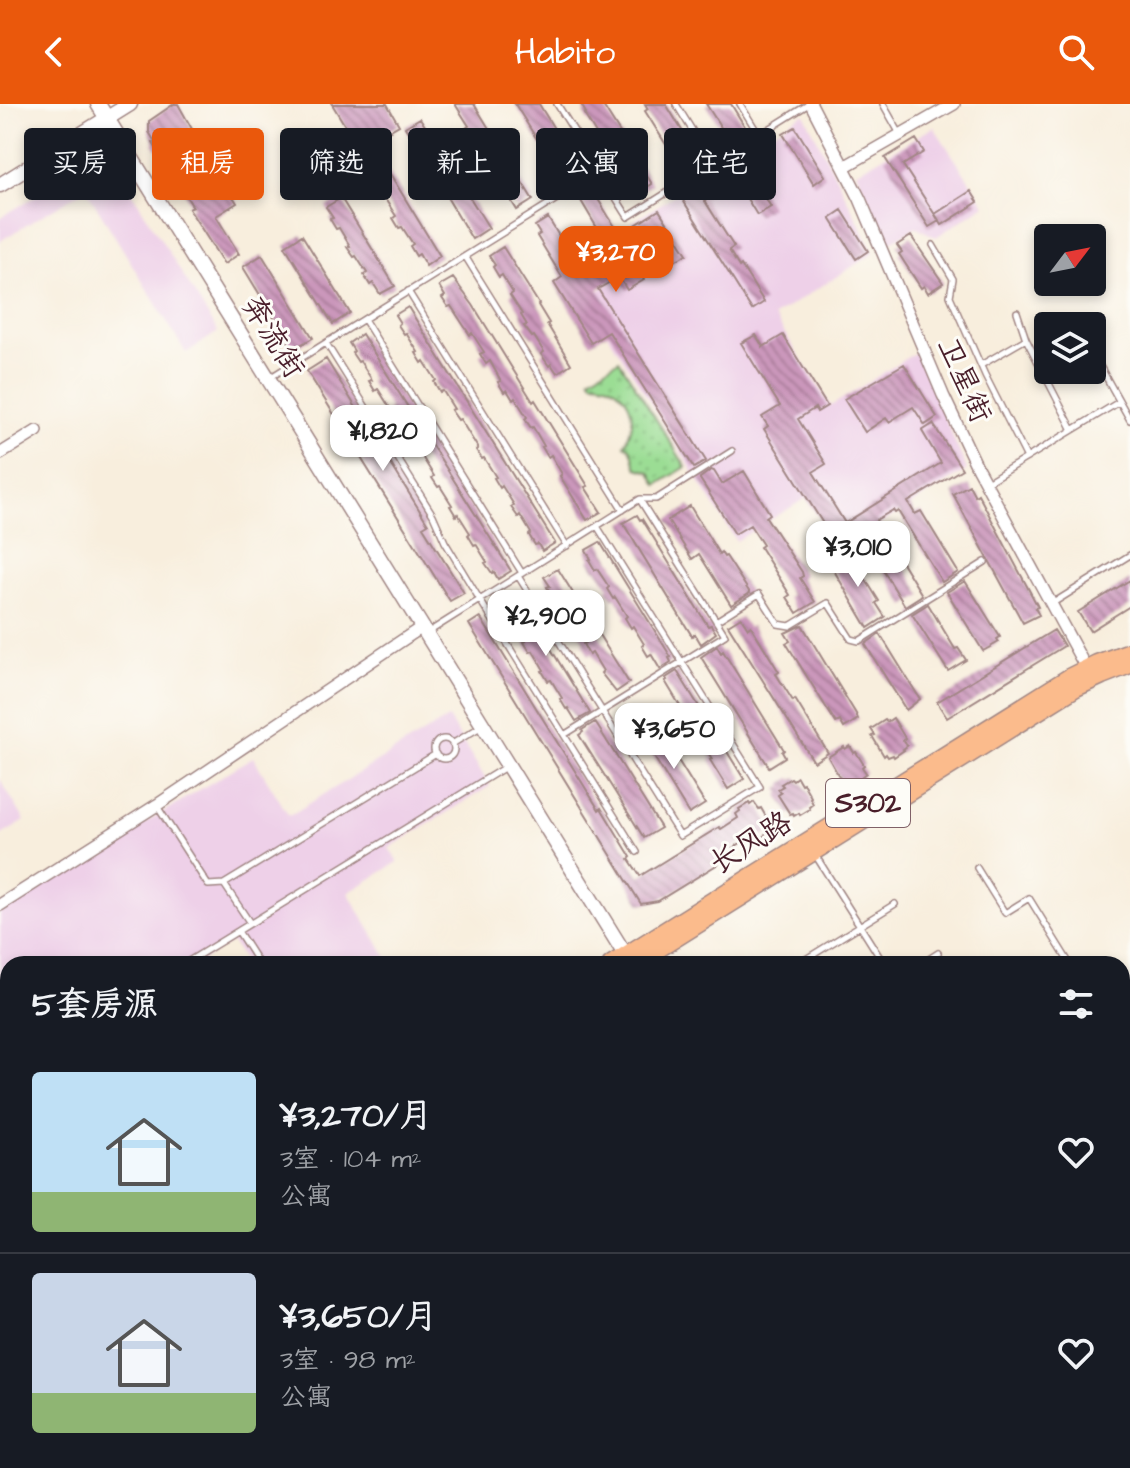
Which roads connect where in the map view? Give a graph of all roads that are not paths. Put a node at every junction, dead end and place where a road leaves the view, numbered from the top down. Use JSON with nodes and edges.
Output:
{"nodes":[{"id":1,"x":98,"y":104,"type":"edge"},
{"id":2,"x":130,"y":104,"type":"edge"},
{"id":3,"x":557,"y":104,"type":"edge"},
{"id":4,"x":676,"y":104,"type":"edge"},
{"id":5,"x":740,"y":104,"type":"edge"},
{"id":6,"x":810,"y":104,"type":"edge"},
{"id":7,"x":883,"y":104,"type":"edge"},
{"id":8,"x":954,"y":104,"type":"edge"},
{"id":9,"x":107,"y":118,"type":"junction"},
{"id":10,"x":572,"y":128,"type":"edge"},
{"id":11,"x":691,"y":128,"type":"edge"},
{"id":12,"x":755,"y":128,"type":"edge"},
{"id":13,"x":771,"y":128,"type":"edge"},
{"id":14,"x":900,"y":135,"type":"junction"},
{"id":15,"x":844,"y":167,"type":"junction"},
{"id":16,"x":0,"y":185,"type":"edge"},
{"id":17,"x":664,"y":195,"type":"edge"},
{"id":18,"x":555,"y":200,"type":"edge"},
{"id":19,"x":617,"y":200,"type":"edge"},
{"id":20,"x":933,"y":245,"type":"dead end"},
{"id":21,"x":465,"y":256,"type":"junction"},
{"id":22,"x":408,"y":291,"type":"junction"},
{"id":23,"x":1017,"y":312,"type":"dead end"},
{"id":24,"x":364,"y":319,"type":"junction"},
{"id":25,"x":1026,"y":339,"type":"junction"},
{"id":26,"x":326,"y":343,"type":"junction"},
{"id":27,"x":981,"y":365,"type":"junction"},
{"id":28,"x":1106,"y":378,"type":"edge"},
{"id":29,"x":268,"y":379,"type":"junction"},
{"id":30,"x":1119,"y":402,"type":"junction"},
{"id":31,"x":1130,"y":420,"type":"edge"},
{"id":32,"x":1073,"y":430,"type":"junction"},
{"id":33,"x":37,"y":431,"type":"dead end"},
{"id":34,"x":732,"y":451,"type":"dead end"},
{"id":35,"x":0,"y":454,"type":"edge"},
{"id":36,"x":1027,"y":458,"type":"junction"},
{"id":37,"x":986,"y":483,"type":"junction"},
{"id":38,"x":640,"y":499,"type":"junction"},
{"id":39,"x":623,"y":510,"type":"junction"},
{"id":40,"x":597,"y":526,"type":"junction"},
{"id":41,"x":567,"y":546,"type":"junction"},
{"id":42,"x":1130,"y":555,"type":"edge"},
{"id":43,"x":985,"y":562,"type":"dead end"},
{"id":44,"x":520,"y":575,"type":"junction"},
{"id":45,"x":480,"y":600,"type":"junction"},
{"id":46,"x":1052,"y":604,"type":"junction"},
{"id":47,"x":716,"y":621,"type":"junction"},
{"id":48,"x":424,"y":630,"type":"junction"},
{"id":49,"x":1130,"y":651,"type":"edge"},
{"id":50,"x":682,"y":662,"type":"junction"},
{"id":51,"x":1130,"y":665,"type":"edge"},
{"id":52,"x":1086,"y":668,"type":"junction"},
{"id":53,"x":602,"y":711,"type":"junction"},
{"id":54,"x":483,"y":725,"type":"junction"},
{"id":55,"x":564,"y":735,"type":"junction"},
{"id":56,"x":452,"y":744,"type":"junction"},
{"id":57,"x":436,"y":754,"type":"junction"},
{"id":58,"x":508,"y":765,"type":"junction"},
{"id":59,"x":157,"y":805,"type":"junction"},
{"id":60,"x":637,"y":852,"type":"dead end"},
{"id":61,"x":814,"y":852,"type":"junction"},
{"id":62,"x":977,"y":868,"type":"dead end"},
{"id":63,"x":224,"y":884,"type":"junction"},
{"id":64,"x":895,"y":904,"type":"dead end"},
{"id":65,"x":0,"y":905,"type":"edge"},
{"id":66,"x":250,"y":924,"type":"junction"},
{"id":67,"x":859,"y":926,"type":"junction"},
{"id":68,"x":238,"y":931,"type":"junction"},
{"id":69,"x":938,"y":953,"type":"dead end"},
{"id":70,"x":197,"y":956,"type":"edge"},
{"id":71,"x":254,"y":956,"type":"edge"},
{"id":72,"x":622,"y":956,"type":"edge"},
{"id":73,"x":635,"y":956,"type":"edge"},
{"id":74,"x":636,"y":956,"type":"edge"},
{"id":75,"x":813,"y":956,"type":"edge"},
{"id":76,"x":879,"y":956,"type":"edge"},
{"id":77,"x":933,"y":956,"type":"edge"},
{"id":78,"x":1065,"y":956,"type":"edge"}],
"edges":[{"from":1,"to":9,"type":"street","name":"奔流街"},
{"from":2,"to":9,"type":"street"},
{"from":3,"to":10,"type":"lane"},
{"from":4,"to":11,"type":"lane"},
{"from":5,"to":12,"type":"lane"},
{"from":6,"to":13,"type":"lane"},
{"from":6,"to":15,"type":"street","name":"卫星街"},
{"from":7,"to":14,"type":"lane"},
{"from":8,"to":14,"type":"street"},
{"from":9,"to":16,"type":"street"},
{"from":9,"to":29,"type":"street","name":"奔流街"},
{"from":14,"to":15,"type":"street"},
{"from":15,"to":37,"type":"street","name":"卫星街"},
{"from":17,"to":19,"type":"lane"},
{"from":18,"to":21,"type":"lane"},
{"from":20,"to":27,"type":"lane"},
{"from":21,"to":22,"type":"lane"},
{"from":21,"to":39,"type":"lane"},
{"from":22,"to":24,"type":"lane"},
{"from":22,"to":41,"type":"lane"},
{"from":23,"to":25,"type":"lane"},
{"from":24,"to":26,"type":"lane"},
{"from":24,"to":44,"type":"lane"},
{"from":25,"to":27,"type":"lane"},
{"from":25,"to":32,"type":"lane"},
{"from":26,"to":29,"type":"lane"},
{"from":26,"to":45,"type":"lane"},
{"from":27,"to":36,"type":"lane"},
{"from":28,"to":30,"type":"lane"},
{"from":29,"to":48,"type":"street","name":"奔流街"},
{"from":30,"to":31,"type":"lane"},
{"from":30,"to":32,"type":"lane"},
{"from":32,"to":36,"type":"lane"},
{"from":33,"to":35,"type":"street"},
{"from":34,"to":38,"type":"lane"},
{"from":36,"to":37,"type":"lane"},
{"from":37,"to":46,"type":"street","name":"卫星街"},
{"from":38,"to":39,"type":"lane"},
{"from":38,"to":47,"type":"lane"},
{"from":39,"to":40,"type":"lane"},
{"from":40,"to":41,"type":"lane"},
{"from":40,"to":50,"type":"lane"},
{"from":41,"to":44,"type":"lane"},
{"from":42,"to":46,"type":"lane"},
{"from":43,"to":47,"type":"lane"},
{"from":44,"to":45,"type":"lane"},
{"from":44,"to":53,"type":"lane"},
{"from":45,"to":48,"type":"lane"},
{"from":45,"to":55,"type":"lane"},
{"from":46,"to":52,"type":"street","name":"卫星街"},
{"from":47,"to":50,"type":"lane"},
{"from":48,"to":54,"type":"street","name":"奔流街"},
{"from":48,"to":59,"type":"street"},
{"from":49,"to":52,"type":"main road","name":"长风路","number":"S302"},
{"from":50,"to":53,"type":"lane"},
{"from":50,"to":53,"type":"lane"},
{"from":51,"to":61,"type":"main road","name":"长风路","number":"S302"},
{"from":52,"to":73,"type":"main road","name":"长风路","number":"S302"},
{"from":53,"to":55,"type":"lane"},
{"from":54,"to":56,"type":"lane"},
{"from":54,"to":58,"type":"street","name":"奔流街"},
{"from":55,"to":60,"type":"lane"},
{"from":56,"to":57,"type":"lane"},
{"from":56,"to":57,"type":"lane"},
{"from":57,"to":63,"type":"lane"},
{"from":58,"to":66,"type":"lane"},
{"from":58,"to":72,"type":"street","name":"奔流街"},
{"from":59,"to":63,"type":"lane"},
{"from":59,"to":65,"type":"street"},
{"from":61,"to":67,"type":"lane"},
{"from":61,"to":74,"type":"main road","name":"长风路","number":"S302"},
{"from":62,"to":78,"type":"lane"},
{"from":63,"to":66,"type":"lane"},
{"from":64,"to":67,"type":"lane"},
{"from":66,"to":68,"type":"lane"},
{"from":67,"to":75,"type":"lane"},
{"from":67,"to":76,"type":"lane"},
{"from":68,"to":70,"type":"lane"},
{"from":68,"to":71,"type":"lane"},
{"from":69,"to":77,"type":"lane"}]}
